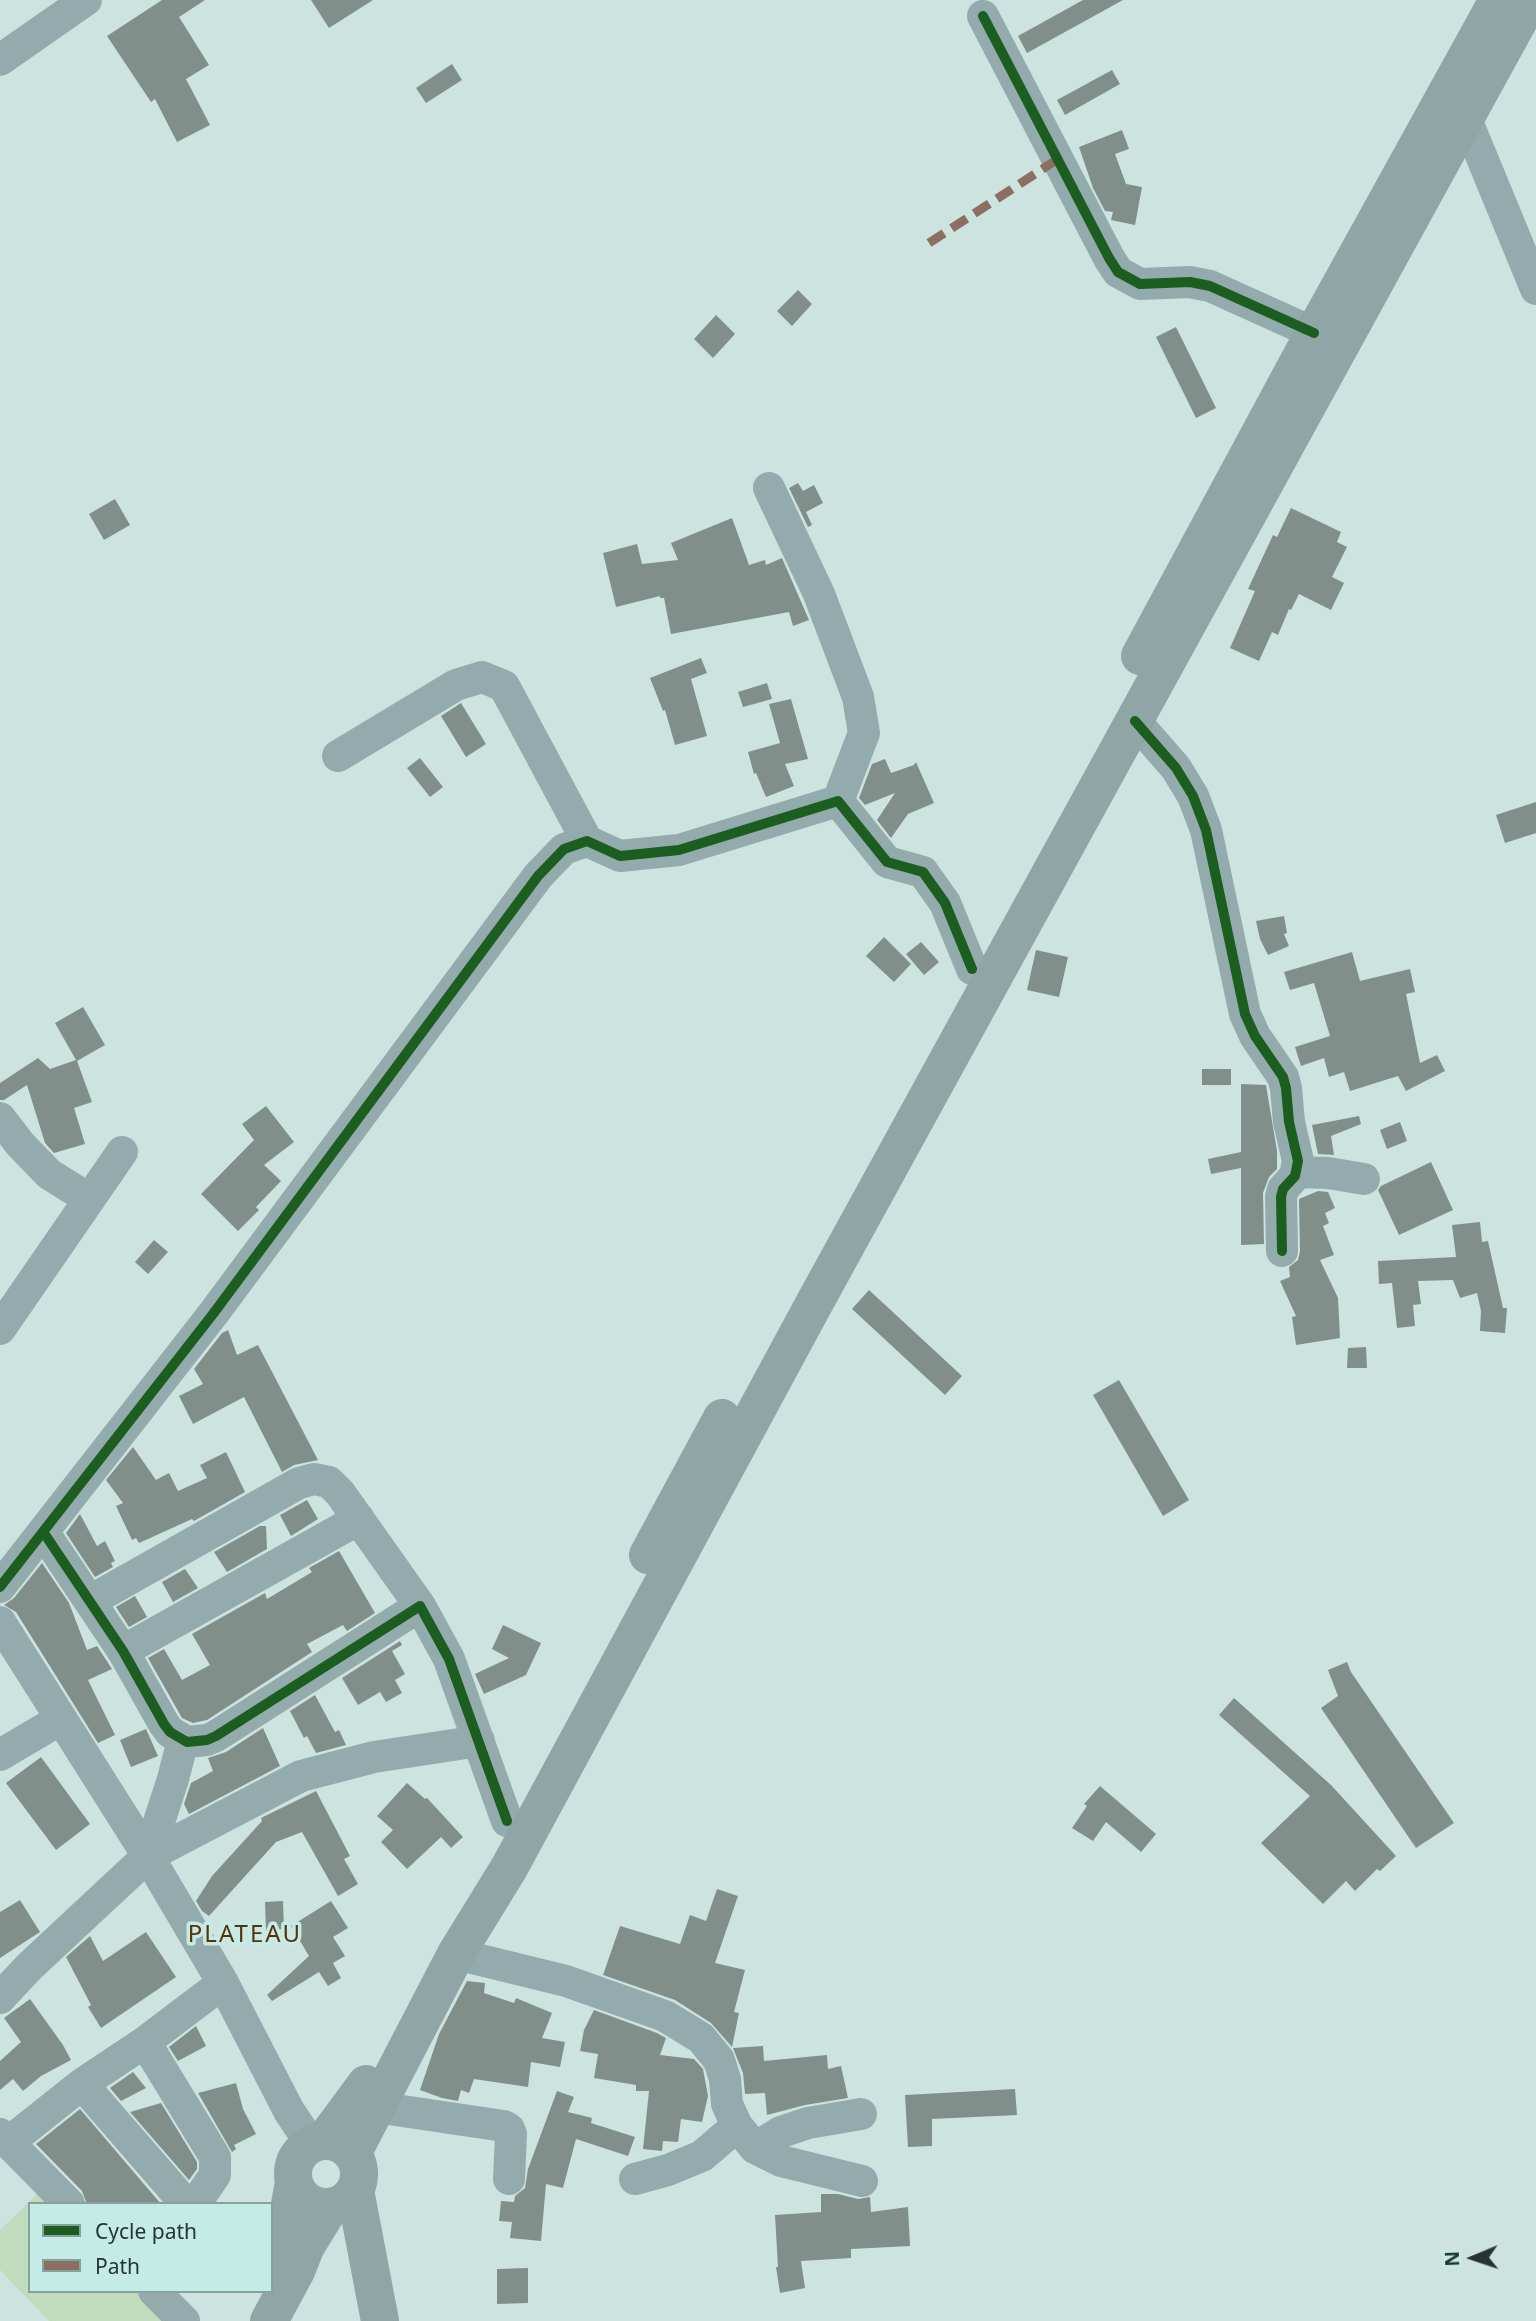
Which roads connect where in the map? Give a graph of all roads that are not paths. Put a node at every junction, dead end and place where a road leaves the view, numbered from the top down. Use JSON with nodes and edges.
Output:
{"nodes":[{"id":1,"x":1497,"y":0,"type":"edge"},
{"id":2,"x":1530,"y":0,"type":"edge"},
{"id":3,"x":77,"y":3,"type":"edge"},
{"id":4,"x":983,"y":16,"type":"dead end"},
{"id":5,"x":0,"y":60,"type":"edge"},
{"id":6,"x":1465,"y":119,"type":"junction"},
{"id":7,"x":1536,"y":289,"type":"edge"},
{"id":8,"x":1314,"y":332,"type":"junction"},
{"id":9,"x":769,"y":488,"type":"dead end"},
{"id":10,"x":1135,"y":721,"type":"junction"},
{"id":11,"x":338,"y":756,"type":"dead end"},
{"id":12,"x":838,"y":801,"type":"junction"},
{"id":13,"x":587,"y":841,"type":"junction"},
{"id":14,"x":971,"y":968,"type":"junction"},
{"id":15,"x":0,"y":1118,"type":"edge"},
{"id":16,"x":122,"y":1152,"type":"dead end"},
{"id":17,"x":1297,"y":1172,"type":"junction"},
{"id":18,"x":1364,"y":1179,"type":"dead end"},
{"id":19,"x":89,"y":1199,"type":"junction"},
{"id":20,"x":1282,"y":1251,"type":"dead end"},
{"id":21,"x":0,"y":1329,"type":"edge"},
{"id":22,"x":359,"y":1519,"type":"junction"},
{"id":23,"x":44,"y":1533,"type":"junction"},
{"id":24,"x":0,"y":1587,"type":"edge"},
{"id":25,"x":90,"y":1601,"type":"junction"},
{"id":26,"x":420,"y":1606,"type":"junction"},
{"id":27,"x":0,"y":1622,"type":"edge"},
{"id":28,"x":123,"y":1651,"type":"junction"},
{"id":29,"x":61,"y":1718,"type":"junction"},
{"id":30,"x":183,"y":1740,"type":"junction"},
{"id":31,"x":479,"y":1741,"type":"junction"},
{"id":32,"x":0,"y":1755,"type":"edge"},
{"id":33,"x":507,"y":1821,"type":"junction"},
{"id":34,"x":148,"y":1856,"type":"junction"},
{"id":35,"x":456,"y":1954,"type":"junction"},
{"id":36,"x":223,"y":1983,"type":"junction"},
{"id":37,"x":0,"y":1998,"type":"edge"},
{"id":38,"x":145,"y":2042,"type":"junction"},
{"id":39,"x":82,"y":2084,"type":"junction"},
{"id":40,"x":375,"y":2107,"type":"junction"},
{"id":41,"x":861,"y":2113,"type":"dead end"},
{"id":42,"x":746,"y":2137,"type":"junction"},
{"id":43,"x":4,"y":2138,"type":"edge"},
{"id":44,"x":335,"y":2174,"type":"junction"},
{"id":45,"x":509,"y":2179,"type":"dead end"},
{"id":46,"x":635,"y":2179,"type":"dead end"},
{"id":47,"x":862,"y":2181,"type":"dead end"},
{"id":48,"x":67,"y":2202,"type":"edge"},
{"id":49,"x":184,"y":2202,"type":"edge"},
{"id":50,"x":196,"y":2202,"type":"edge"},
{"id":51,"x":273,"y":2255,"type":"edge"},
{"id":52,"x":156,"y":2293,"type":"edge"},
{"id":53,"x":255,"y":2293,"type":"edge"},
{"id":54,"x":184,"y":2321,"type":"edge"},
{"id":55,"x":242,"y":2321,"type":"edge"},
{"id":56,"x":269,"y":2321,"type":"edge"},
{"id":57,"x":357,"y":2321,"type":"edge"},
{"id":58,"x":380,"y":2321,"type":"edge"}],
"edges":[{"from":1,"to":8,"type":"main road"},
{"from":2,"to":6,"type":"main road"},
{"from":3,"to":5,"type":"street"},
{"from":4,"to":8,"type":"street"},
{"from":6,"to":7,"type":"street"},
{"from":6,"to":10,"type":"main road"},
{"from":8,"to":14,"type":"main road"},
{"from":9,"to":12,"type":"street"},
{"from":10,"to":17,"type":"street"},
{"from":10,"to":35,"type":"main road"},
{"from":11,"to":13,"type":"street"},
{"from":12,"to":13,"type":"street"},
{"from":12,"to":14,"type":"street"},
{"from":13,"to":23,"type":"street"},
{"from":14,"to":33,"type":"main road"},
{"from":15,"to":19,"type":"street"},
{"from":16,"to":19,"type":"street"},
{"from":17,"to":18,"type":"street"},
{"from":17,"to":20,"type":"street"},
{"from":19,"to":21,"type":"street"},
{"from":22,"to":25,"type":"street"},
{"from":22,"to":26,"type":"street"},
{"from":22,"to":28,"type":"street"},
{"from":23,"to":24,"type":"street"},
{"from":23,"to":25,"type":"street"},
{"from":25,"to":28,"type":"street"},
{"from":26,"to":30,"type":"street"},
{"from":26,"to":31,"type":"street"},
{"from":27,"to":29,"type":"street"},
{"from":28,"to":30,"type":"street"},
{"from":29,"to":32,"type":"street"},
{"from":29,"to":34,"type":"street"},
{"from":30,"to":34,"type":"street"},
{"from":31,"to":33,"type":"street"},
{"from":31,"to":34,"type":"street"},
{"from":33,"to":44,"type":"main road"},
{"from":34,"to":36,"type":"street"},
{"from":34,"to":37,"type":"street"},
{"from":35,"to":40,"type":"main road"},
{"from":35,"to":42,"type":"street"},
{"from":36,"to":38,"type":"street"},
{"from":36,"to":44,"type":"street"},
{"from":38,"to":39,"type":"street"},
{"from":38,"to":50,"type":"street"},
{"from":39,"to":43,"type":"street"},
{"from":39,"to":49,"type":"street"},
{"from":40,"to":44,"type":"main road"},
{"from":40,"to":45,"type":"street"},
{"from":41,"to":42,"type":"street"},
{"from":42,"to":46,"type":"street"},
{"from":42,"to":47,"type":"street"},
{"from":43,"to":48,"type":"street"},
{"from":44,"to":51,"type":"main road"},
{"from":44,"to":56,"type":"main road"},
{"from":44,"to":57,"type":"main road"},
{"from":44,"to":58,"type":"main road"},
{"from":52,"to":54,"type":"street"},
{"from":53,"to":55,"type":"main road"}]}
